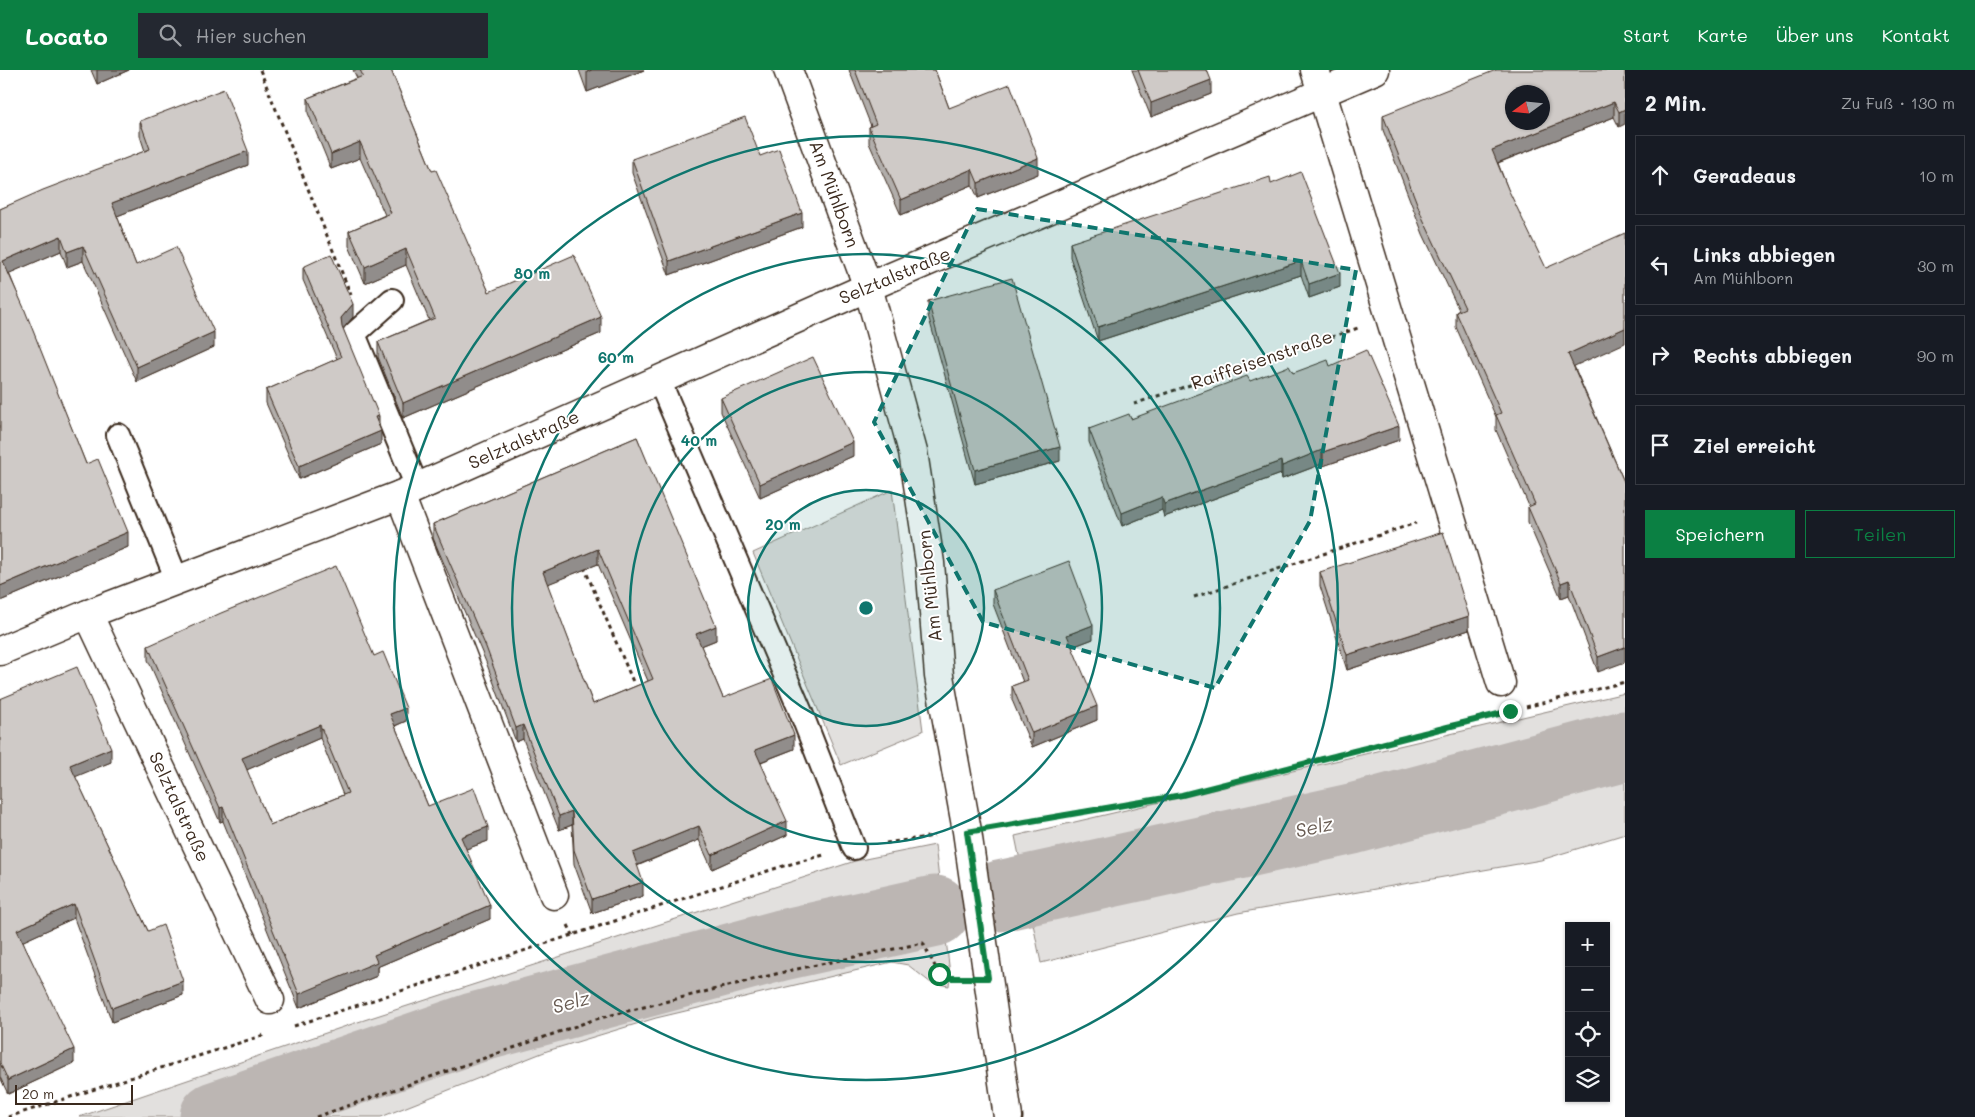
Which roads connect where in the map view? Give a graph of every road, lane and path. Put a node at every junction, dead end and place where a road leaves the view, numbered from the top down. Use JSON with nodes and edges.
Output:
{"nodes":[{"id":1,"x":260,"y":70,"type":"edge"},
{"id":2,"x":788,"y":70,"type":"edge"},
{"id":3,"x":1375,"y":70,"type":"edge"},
{"id":4,"x":1319,"y":81,"type":"edge"},
{"id":5,"x":868,"y":287,"type":"junction"},
{"id":6,"x":392,"y":300,"type":"dead end"},
{"id":7,"x":1390,"y":317,"type":"junction"},
{"id":8,"x":363,"y":326,"type":"junction"},
{"id":9,"x":659,"y":380,"type":"junction"},
{"id":10,"x":1134,"y":404,"type":"dead end"},
{"id":11,"x":118,"y":435,"type":"dead end"},
{"id":12,"x":408,"y":491,"type":"junction"},
{"id":13,"x":1449,"y":512,"type":"junction"},
{"id":14,"x":584,"y":566,"type":"edge"},
{"id":15,"x":177,"y":580,"type":"junction"},
{"id":16,"x":1194,"y":597,"type":"dead end"},
{"id":17,"x":88,"y":614,"type":"junction"},
{"id":18,"x":0,"y":650,"type":"edge"},
{"id":19,"x":1625,"y":682,"type":"edge"},
{"id":20,"x":634,"y":684,"type":"dead end"},
{"id":21,"x":1501,"y":684,"type":"dead end"},
{"id":22,"x":1519,"y":708,"type":"dead end"},
{"id":23,"x":1490,"y":716,"type":"dead end"},
{"id":24,"x":967,"y":835,"type":"junction"},
{"id":25,"x":854,"y":848,"type":"junction"},
{"id":26,"x":554,"y":895,"type":"dead end"},
{"id":27,"x":987,"y":973,"type":"junction"},
{"id":28,"x":270,"y":1000,"type":"dead end"},
{"id":29,"x":285,"y":1028,"type":"dead end"},
{"id":30,"x":267,"y":1034,"type":"dead end"},
{"id":31,"x":8,"y":1117,"type":"edge"},
{"id":32,"x":316,"y":1117,"type":"edge"},
{"id":33,"x":1008,"y":1117,"type":"edge"}],
"edges":[{"from":1,"to":8,"type":"path"},
{"from":2,"to":5,"type":"street","name":"Am Mühlborn"},
{"from":3,"to":4,"type":"street","name":"Selztalstraße"},
{"from":4,"to":5,"type":"street","name":"Selztalstraße"},
{"from":4,"to":7,"type":"street"},
{"from":5,"to":9,"type":"street","name":"Selztalstraße"},
{"from":5,"to":24,"type":"street","name":"Am Mühlborn"},
{"from":6,"to":8,"type":"lane"},
{"from":7,"to":10,"type":"path","name":"Raiffeisenstraße"},
{"from":7,"to":13,"type":"street"},
{"from":8,"to":12,"type":"lane"},
{"from":9,"to":12,"type":"street","name":"Selztalstraße"},
{"from":9,"to":25,"type":"lane"},
{"from":11,"to":15,"type":"lane"},
{"from":12,"to":15,"type":"street","name":"Selztalstraße"},
{"from":12,"to":26,"type":"street"},
{"from":13,"to":16,"type":"path"},
{"from":13,"to":21,"type":"street"},
{"from":14,"to":20,"type":"path"},
{"from":15,"to":17,"type":"street","name":"Selztalstraße"},
{"from":17,"to":18,"type":"street","name":"Selztalstraße"},
{"from":17,"to":28,"type":"street","name":"Selztalstraße"},
{"from":19,"to":22,"type":"path"},
{"from":23,"to":24,"type":"path"},
{"from":24,"to":25,"type":"path"},
{"from":24,"to":27,"type":"street","name":"Am Mühlborn"},
{"from":25,"to":29,"type":"path"},
{"from":27,"to":32,"type":"path"},
{"from":27,"to":33,"type":"street","name":"Am Mühlborn"},
{"from":30,"to":31,"type":"path"}]}
